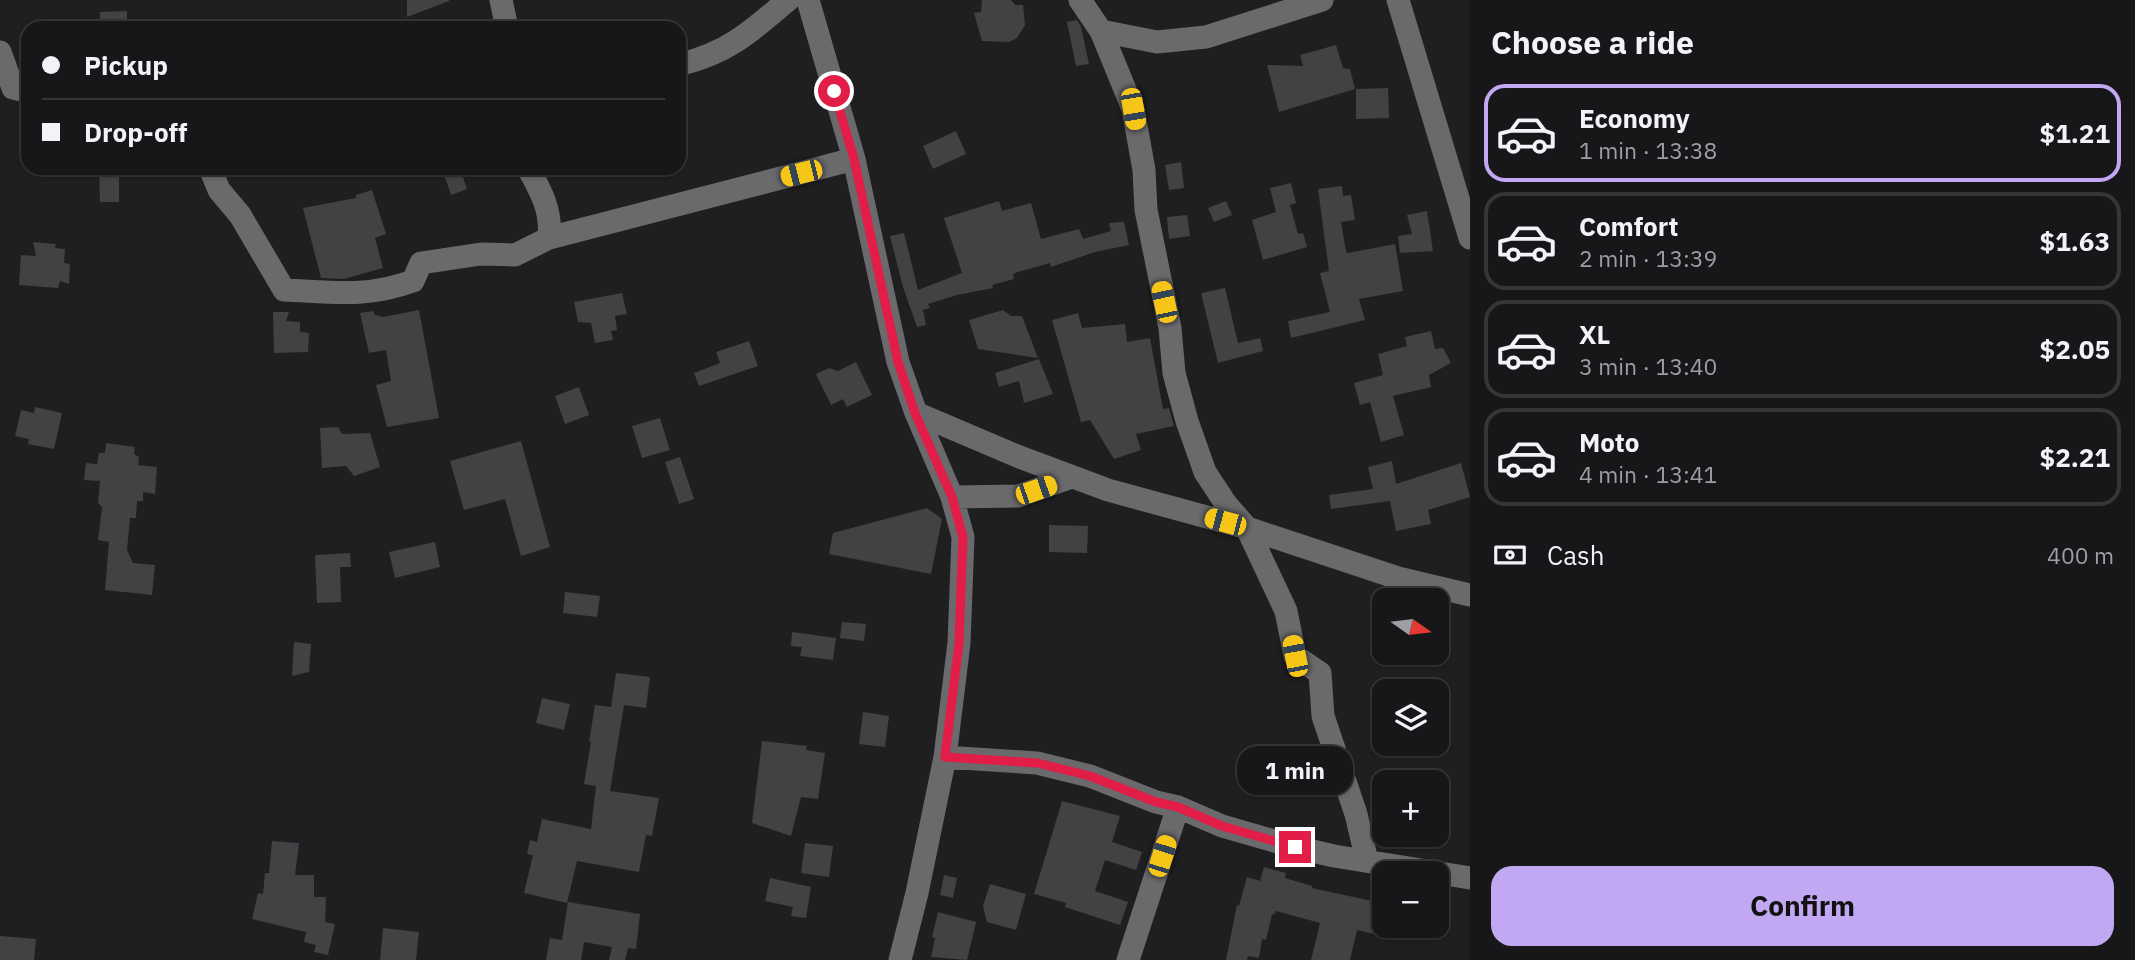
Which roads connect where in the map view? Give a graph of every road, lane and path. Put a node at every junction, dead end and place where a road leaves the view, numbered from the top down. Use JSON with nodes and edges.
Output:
{"nodes":[{"id":1,"x":501,"y":0,"type":"edge"},
{"id":2,"x":788,"y":0,"type":"edge"},
{"id":3,"x":808,"y":0,"type":"edge"},
{"id":4,"x":1080,"y":0,"type":"edge"},
{"id":5,"x":1322,"y":0,"type":"edge"},
{"id":6,"x":1398,"y":0,"type":"edge"},
{"id":7,"x":506,"y":21,"type":"edge"},
{"id":8,"x":1101,"y":32,"type":"junction"},
{"id":9,"x":0,"y":52,"type":"edge"},
{"id":10,"x":686,"y":62,"type":"edge"},
{"id":11,"x":21,"y":90,"type":"edge"},
{"id":12,"x":854,"y":159,"type":"junction"},
{"id":13,"x":212,"y":175,"type":"edge"},
{"id":14,"x":532,"y":175,"type":"edge"},
{"id":15,"x":549,"y":238,"type":"junction"},
{"id":16,"x":1470,"y":238,"type":"edge"},
{"id":17,"x":915,"y":413,"type":"junction"},
{"id":18,"x":1072,"y":477,"type":"junction"},
{"id":19,"x":952,"y":497,"type":"junction"},
{"id":20,"x":1247,"y":528,"type":"junction"},
{"id":21,"x":1470,"y":595,"type":"edge"},
{"id":22,"x":945,"y":757,"type":"junction"},
{"id":23,"x":1178,"y":807,"type":"junction"},
{"id":24,"x":1367,"y":862,"type":"junction"},
{"id":25,"x":1470,"y":878,"type":"edge"},
{"id":26,"x":900,"y":960,"type":"edge"},
{"id":27,"x":1128,"y":960,"type":"edge"}],
"edges":[{"from":1,"to":7,"type":"street"},
{"from":2,"to":10,"type":"street"},
{"from":3,"to":12,"type":"street"},
{"from":4,"to":8,"type":"street"},
{"from":5,"to":8,"type":"street"},
{"from":6,"to":16,"type":"street"},
{"from":8,"to":20,"type":"street"},
{"from":9,"to":11,"type":"street"},
{"from":12,"to":15,"type":"street"},
{"from":12,"to":17,"type":"street"},
{"from":13,"to":15,"type":"street"},
{"from":14,"to":15,"type":"street"},
{"from":17,"to":18,"type":"street"},
{"from":17,"to":19,"type":"street"},
{"from":18,"to":19,"type":"street"},
{"from":18,"to":20,"type":"street"},
{"from":19,"to":22,"type":"street"},
{"from":20,"to":21,"type":"street"},
{"from":20,"to":24,"type":"street"},
{"from":22,"to":23,"type":"street"},
{"from":22,"to":26,"type":"street"},
{"from":23,"to":24,"type":"street"},
{"from":23,"to":27,"type":"street"},
{"from":24,"to":25,"type":"street"}]}
